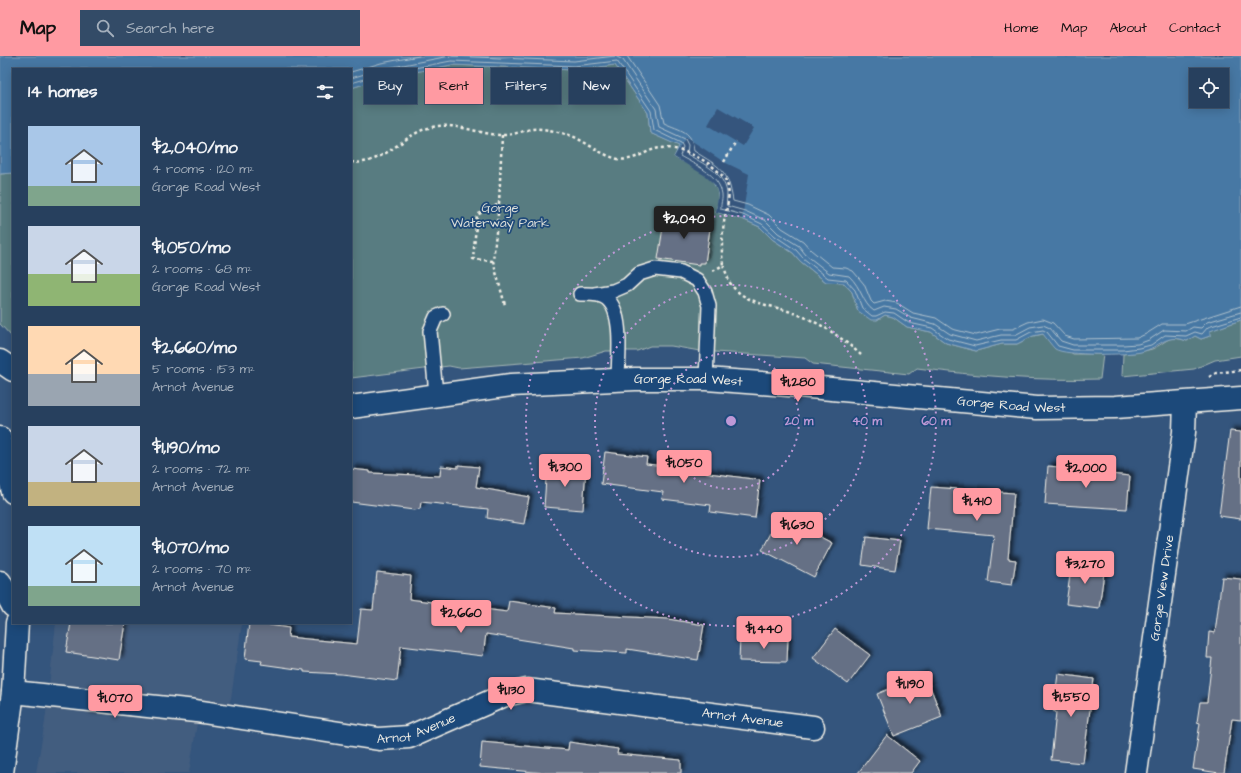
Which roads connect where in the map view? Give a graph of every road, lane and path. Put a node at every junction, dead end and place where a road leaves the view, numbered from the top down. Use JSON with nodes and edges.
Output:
{"nodes":[{"id":1,"x":502,"y":135,"type":"junction"},
{"id":2,"x":736,"y":141,"type":"dead end"},
{"id":3,"x":352,"y":162,"type":"edge"},
{"id":4,"x":724,"y":162,"type":"dead end"},
{"id":5,"x":499,"y":204,"type":"junction"},
{"id":6,"x":493,"y":261,"type":"junction"},
{"id":7,"x":723,"y":264,"type":"junction"},
{"id":8,"x":697,"y":280,"type":"junction"},
{"id":9,"x":580,"y":294,"type":"dead end"},
{"id":10,"x":595,"y":294,"type":"junction"},
{"id":11,"x":505,"y":304,"type":"dead end"},
{"id":12,"x":443,"y":314,"type":"dead end"},
{"id":13,"x":861,"y":355,"type":"dead end"},
{"id":14,"x":0,"y":361,"type":"edge"},
{"id":15,"x":12,"y":369,"type":"edge"},
{"id":16,"x":618,"y":379,"type":"junction"},
{"id":17,"x":706,"y":379,"type":"junction"},
{"id":18,"x":436,"y":394,"type":"junction"},
{"id":19,"x":1241,"y":398,"type":"edge"},
{"id":20,"x":1185,"y":403,"type":"junction"},
{"id":21,"x":352,"y":407,"type":"edge"},
{"id":22,"x":0,"y":438,"type":"edge"},
{"id":23,"x":9,"y":479,"type":"edge"},
{"id":24,"x":0,"y":582,"type":"edge"},
{"id":25,"x":12,"y":604,"type":"edge"},
{"id":26,"x":17,"y":624,"type":"edge"},
{"id":27,"x":13,"y":692,"type":"junction"},
{"id":28,"x":814,"y":727,"type":"dead end"},
{"id":29,"x":2,"y":773,"type":"edge"},
{"id":30,"x":1136,"y":773,"type":"edge"}],
"edges":[{"from":1,"to":3,"type":"path"},
{"from":1,"to":5,"type":"path"},
{"from":1,"to":7,"type":"path"},
{"from":2,"to":4,"type":"path"},
{"from":5,"to":6,"type":"path"},
{"from":5,"to":6,"type":"path"},
{"from":6,"to":11,"type":"path"},
{"from":7,"to":8,"type":"path"},
{"from":7,"to":13,"type":"path"},
{"from":8,"to":10,"type":"lane"},
{"from":8,"to":17,"type":"lane"},
{"from":9,"to":10,"type":"lane"},
{"from":10,"to":16,"type":"lane"},
{"from":12,"to":18,"type":"lane"},
{"from":14,"to":15,"type":"street"},
{"from":16,"to":17,"type":"street","name":"Gorge Road West"},
{"from":16,"to":18,"type":"street","name":"Gorge Road West"},
{"from":17,"to":20,"type":"street","name":"Gorge Road West"},
{"from":18,"to":21,"type":"street","name":"Gorge Road West"},
{"from":19,"to":20,"type":"street","name":"Gorge Road West"},
{"from":20,"to":30,"type":"street","name":"Gorge View Drive"},
{"from":22,"to":23,"type":"street"},
{"from":24,"to":25,"type":"street"},
{"from":26,"to":27,"type":"street"},
{"from":27,"to":28,"type":"street","name":"Arnot Avenue"},
{"from":27,"to":29,"type":"street"}]}
